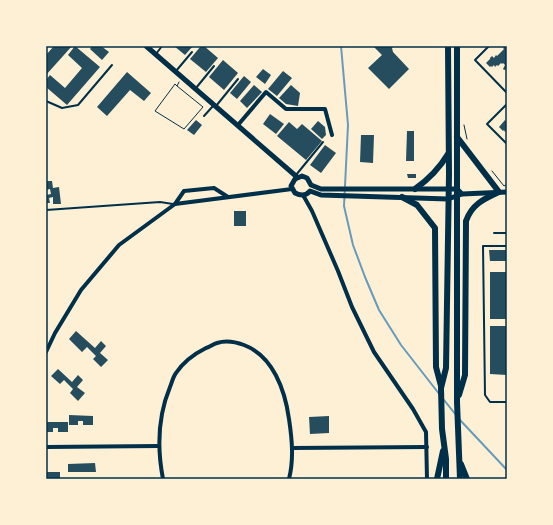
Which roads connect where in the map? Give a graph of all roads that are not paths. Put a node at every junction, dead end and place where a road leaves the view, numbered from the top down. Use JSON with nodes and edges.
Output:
{"nodes":[{"id":1,"x":146,"y":46,"type":"edge"},
{"id":2,"x":162,"y":46,"type":"edge"},
{"id":3,"x":448,"y":46,"type":"edge"},
{"id":4,"x":457,"y":46,"type":"edge"},
{"id":5,"x":489,"y":46,"type":"edge"},
{"id":6,"x":192,"y":52,"type":"dead end"},
{"id":7,"x":155,"y":55,"type":"junction"},
{"id":8,"x":112,"y":65,"type":"dead end"},
{"id":9,"x":214,"y":66,"type":"dead end"},
{"id":10,"x":176,"y":72,"type":"junction"},
{"id":11,"x":238,"y":79,"type":"dead end"},
{"id":12,"x":195,"y":89,"type":"junction"},
{"id":13,"x":507,"y":93,"type":"edge"},
{"id":14,"x":46,"y":101,"type":"edge"},
{"id":15,"x":507,"y":104,"type":"edge"},
{"id":16,"x":215,"y":106,"type":"junction"},
{"id":17,"x":204,"y":116,"type":"dead end"},
{"id":18,"x":238,"y":125,"type":"junction"},
{"id":19,"x":332,"y":135,"type":"dead end"},
{"id":20,"x":457,"y":137,"type":"junction"},
{"id":21,"x":323,"y":142,"type":"dead end"},
{"id":22,"x":507,"y":144,"type":"edge"},
{"id":23,"x":448,"y":154,"type":"junction"},
{"id":24,"x":296,"y":176,"type":"junction"},
{"id":25,"x":310,"y":188,"type":"junction"},
{"id":26,"x":292,"y":189,"type":"junction"},
{"id":27,"x":415,"y":189,"type":"junction"},
{"id":28,"x":448,"y":189,"type":"junction"},
{"id":29,"x":328,"y":192,"type":"junction"},
{"id":30,"x":499,"y":192,"type":"junction"},
{"id":31,"x":507,"y":192,"type":"edge"},
{"id":32,"x":459,"y":193,"type":"junction"},
{"id":33,"x":303,"y":195,"type":"junction"},
{"id":34,"x":228,"y":197,"type":"junction"},
{"id":35,"x":402,"y":197,"type":"junction"},
{"id":36,"x":448,"y":199,"type":"junction"},
{"id":37,"x":174,"y":204,"type":"junction"},
{"id":38,"x":46,"y":210,"type":"edge"},
{"id":39,"x":494,"y":233,"type":"dead end"},
{"id":40,"x":507,"y":233,"type":"edge"},
{"id":41,"x":507,"y":246,"type":"edge"},
{"id":42,"x":46,"y":352,"type":"edge"},
{"id":43,"x":441,"y":388,"type":"junction"},
{"id":44,"x":457,"y":402,"type":"junction"},
{"id":45,"x":507,"y":402,"type":"edge"},
{"id":46,"x":159,"y":446,"type":"junction"},
{"id":47,"x":46,"y":447,"type":"edge"},
{"id":48,"x":427,"y":447,"type":"junction"},
{"id":49,"x":292,"y":448,"type":"junction"},
{"id":50,"x":444,"y":448,"type":"junction"},
{"id":51,"x":460,"y":463,"type":"junction"},
{"id":52,"x":163,"y":479,"type":"edge"},
{"id":53,"x":289,"y":479,"type":"edge"},
{"id":54,"x":427,"y":479,"type":"edge"},
{"id":55,"x":437,"y":479,"type":"edge"},
{"id":56,"x":446,"y":479,"type":"edge"},
{"id":57,"x":460,"y":479,"type":"edge"},
{"id":58,"x":467,"y":479,"type":"edge"}],
"edges":[{"from":1,"to":7,"type":"street"},
{"from":2,"to":7,"type":"lane"},
{"from":3,"to":23,"type":"main road"},
{"from":4,"to":20,"type":"main road"},
{"from":5,"to":13,"type":"lane"},
{"from":6,"to":10,"type":"lane"},
{"from":7,"to":10,"type":"street"},
{"from":8,"to":14,"type":"lane"},
{"from":9,"to":12,"type":"lane"},
{"from":10,"to":12,"type":"street"},
{"from":11,"to":16,"type":"lane"},
{"from":12,"to":16,"type":"street"},
{"from":15,"to":22,"type":"lane"},
{"from":16,"to":17,"type":"lane"},
{"from":16,"to":18,"type":"street"},
{"from":18,"to":19,"type":"street"},
{"from":18,"to":24,"type":"street"},
{"from":20,"to":30,"type":"main road"},
{"from":20,"to":32,"type":"main road"},
{"from":21,"to":24,"type":"lane"},
{"from":23,"to":27,"type":"main road"},
{"from":23,"to":28,"type":"main road"},
{"from":24,"to":25,"type":"street"},
{"from":24,"to":26,"type":"street"},
{"from":25,"to":29,"type":"street"},
{"from":25,"to":33,"type":"street"},
{"from":26,"to":33,"type":"street"},
{"from":26,"to":34,"type":"street"},
{"from":27,"to":28,"type":"street"},
{"from":27,"to":29,"type":"street"},
{"from":28,"to":32,"type":"street"},
{"from":28,"to":36,"type":"main road"},
{"from":29,"to":35,"type":"street"},
{"from":30,"to":31,"type":"street"},
{"from":30,"to":32,"type":"street"},
{"from":30,"to":44,"type":"main road"},
{"from":32,"to":36,"type":"street"},
{"from":32,"to":44,"type":"main road"},
{"from":33,"to":48,"type":"street"},
{"from":34,"to":37,"type":"street"},
{"from":34,"to":37,"type":"street"},
{"from":35,"to":36,"type":"street"},
{"from":35,"to":43,"type":"main road"},
{"from":36,"to":43,"type":"main road"},
{"from":37,"to":38,"type":"lane"},
{"from":37,"to":42,"type":"street"},
{"from":39,"to":40,"type":"lane"},
{"from":41,"to":45,"type":"lane"},
{"from":43,"to":50,"type":"main road"},
{"from":44,"to":51,"type":"main road"},
{"from":46,"to":47,"type":"street"},
{"from":46,"to":49,"type":"street"},
{"from":46,"to":52,"type":"street"},
{"from":48,"to":49,"type":"street"},
{"from":48,"to":54,"type":"street"},
{"from":49,"to":53,"type":"street"},
{"from":50,"to":55,"type":"main road"},
{"from":50,"to":56,"type":"main road"},
{"from":51,"to":57,"type":"main road"},
{"from":51,"to":58,"type":"main road"}]}
